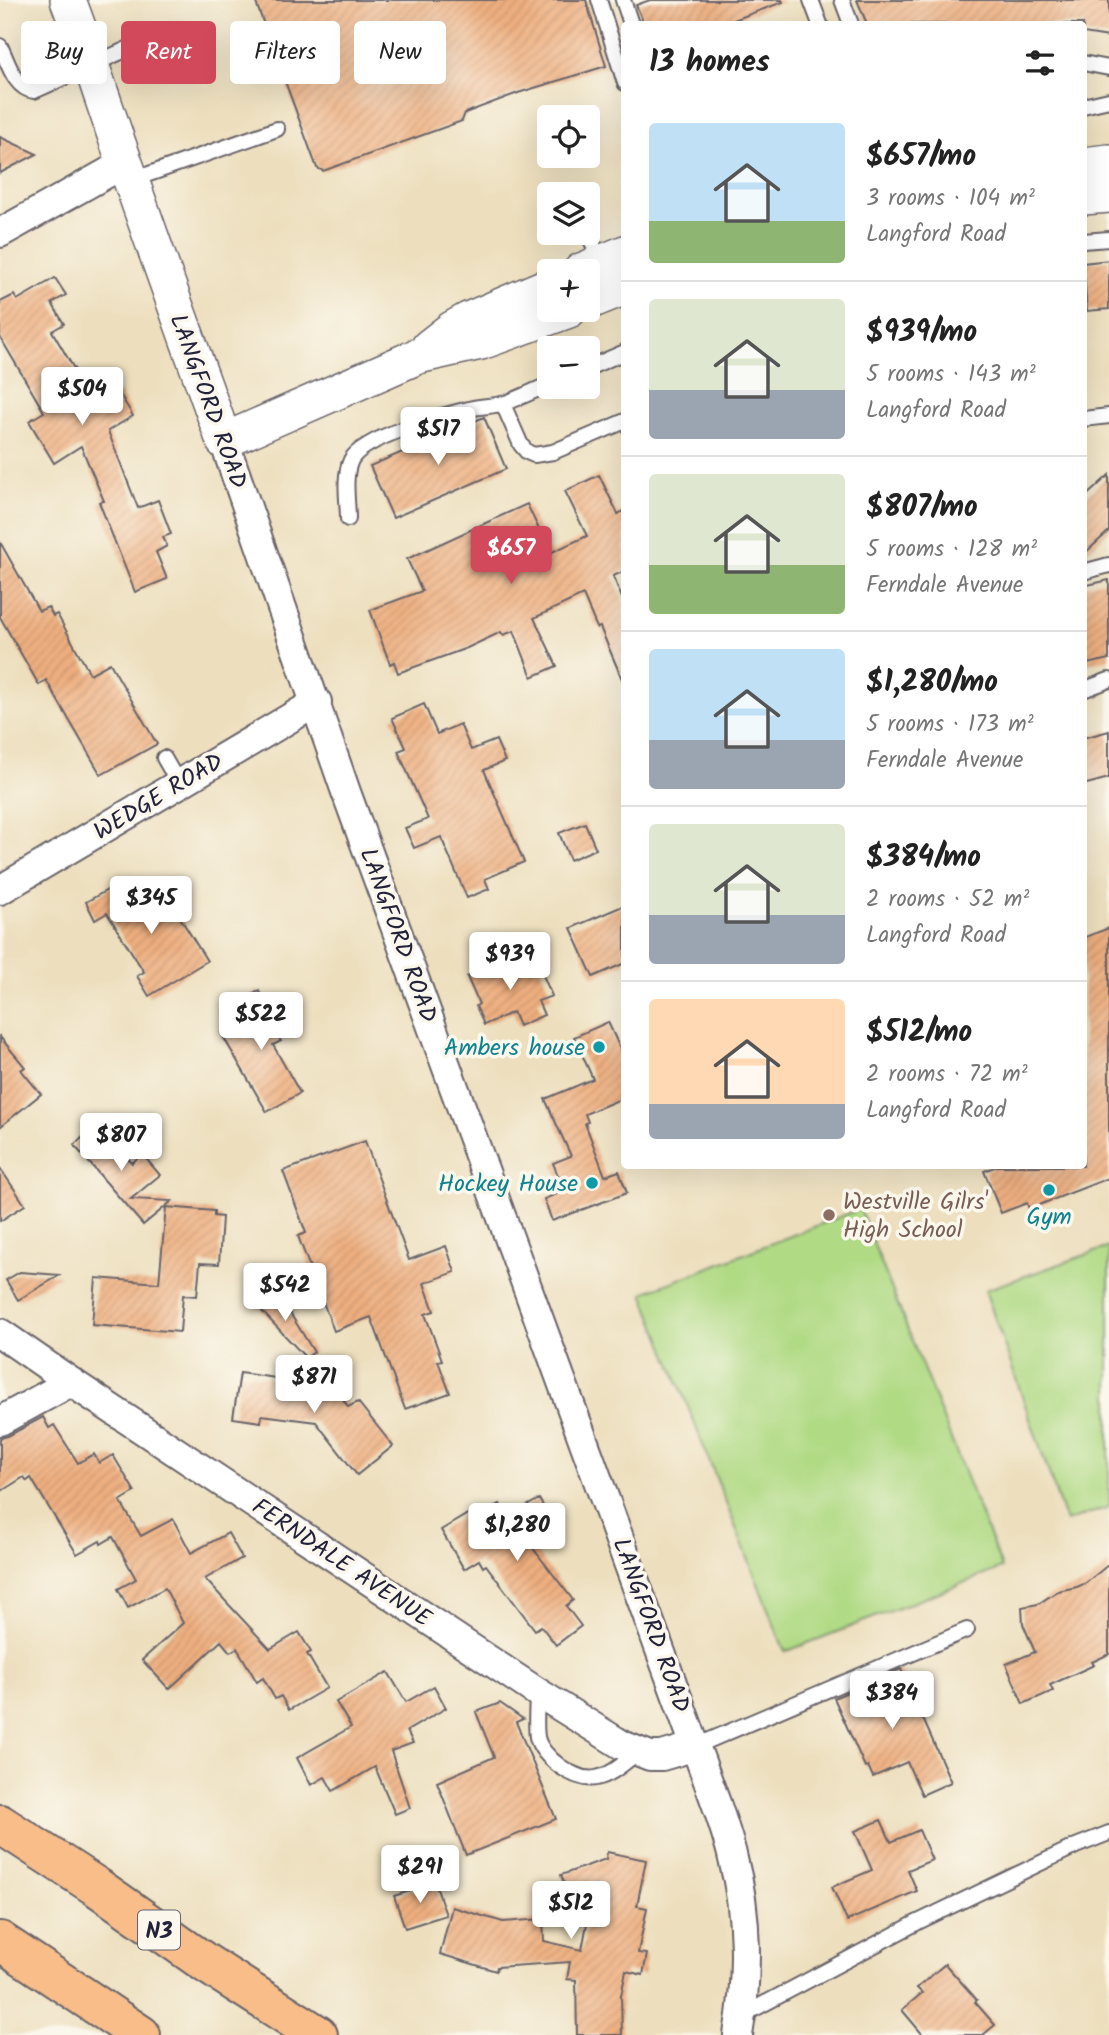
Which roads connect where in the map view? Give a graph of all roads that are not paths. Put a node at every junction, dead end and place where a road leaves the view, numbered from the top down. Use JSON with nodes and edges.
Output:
{"nodes":[{"id":1,"x":68,"y":0,"type":"edge"},
{"id":2,"x":599,"y":0,"type":"edge"},
{"id":3,"x":624,"y":0,"type":"edge"},
{"id":4,"x":811,"y":0,"type":"edge"},
{"id":5,"x":842,"y":0,"type":"edge"},
{"id":6,"x":76,"y":21,"type":"edge"},
{"id":7,"x":630,"y":21,"type":"edge"},
{"id":8,"x":816,"y":21,"type":"edge"},
{"id":9,"x":850,"y":21,"type":"edge"},
{"id":10,"x":0,"y":46,"type":"edge"},
{"id":11,"x":1087,"y":64,"type":"edge"},
{"id":12,"x":1109,"y":68,"type":"edge"},
{"id":13,"x":621,"y":70,"type":"edge"},
{"id":14,"x":49,"y":84,"type":"edge"},
{"id":15,"x":99,"y":84,"type":"edge"},
{"id":16,"x":1109,"y":100,"type":"edge"},
{"id":17,"x":1087,"y":105,"type":"edge"},
{"id":18,"x":276,"y":129,"type":"dead end"},
{"id":19,"x":1109,"y":162,"type":"edge"},
{"id":20,"x":1087,"y":165,"type":"edge"},
{"id":21,"x":128,"y":172,"type":"junction"},
{"id":22,"x":1109,"y":195,"type":"edge"},
{"id":23,"x":1087,"y":197,"type":"edge"},
{"id":24,"x":0,"y":233,"type":"edge"},
{"id":25,"x":1109,"y":239,"type":"edge"},
{"id":26,"x":1087,"y":241,"type":"edge"},
{"id":27,"x":537,"y":291,"type":"edge"},
{"id":28,"x":537,"y":322,"type":"edge"},
{"id":29,"x":621,"y":354,"type":"edge"},
{"id":30,"x":418,"y":356,"type":"junction"},
{"id":31,"x":600,"y":363,"type":"edge"},
{"id":32,"x":537,"y":390,"type":"edge"},
{"id":33,"x":503,"y":404,"type":"junction"},
{"id":34,"x":1109,"y":416,"type":"edge"},
{"id":35,"x":1087,"y":419,"type":"edge"},
{"id":36,"x":621,"y":423,"type":"edge"},
{"id":37,"x":225,"y":441,"type":"junction"},
{"id":38,"x":348,"y":519,"type":"dead end"},
{"id":39,"x":1109,"y":565,"type":"edge"},
{"id":40,"x":1087,"y":571,"type":"edge"},
{"id":41,"x":1109,"y":680,"type":"edge"},
{"id":42,"x":1087,"y":688,"type":"edge"},
{"id":43,"x":317,"y":702,"type":"junction"},
{"id":44,"x":163,"y":758,"type":"dead end"},
{"id":45,"x":178,"y":784,"type":"junction"},
{"id":46,"x":0,"y":890,"type":"edge"},
{"id":47,"x":0,"y":1333,"type":"edge"},
{"id":48,"x":71,"y":1382,"type":"junction"},
{"id":49,"x":0,"y":1421,"type":"edge"},
{"id":50,"x":967,"y":1630,"type":"dead end"},
{"id":51,"x":537,"y":1692,"type":"junction"},
{"id":52,"x":696,"y":1746,"type":"junction"},
{"id":53,"x":638,"y":1752,"type":"junction"},
{"id":54,"x":0,"y":1824,"type":"edge"},
{"id":55,"x":1109,"y":1833,"type":"edge"},
{"id":56,"x":0,"y":1941,"type":"edge"},
{"id":57,"x":740,"y":2025,"type":"edge"},
{"id":58,"x":141,"y":2035,"type":"edge"},
{"id":59,"x":318,"y":2035,"type":"edge"}],
"edges":[{"from":1,"to":6,"type":"street","name":"LANGFORD ROAD"},
{"from":2,"to":13,"type":"lane"},
{"from":3,"to":7,"type":"lane"},
{"from":4,"to":8,"type":"lane"},
{"from":5,"to":9,"type":"lane"},
{"from":10,"to":14,"type":"lane"},
{"from":11,"to":12,"type":"lane"},
{"from":15,"to":21,"type":"street","name":"LANGFORD ROAD"},
{"from":16,"to":17,"type":"lane"},
{"from":18,"to":21,"type":"lane"},
{"from":19,"to":20,"type":"street"},
{"from":21,"to":24,"type":"street"},
{"from":21,"to":37,"type":"street","name":"LANGFORD ROAD"},
{"from":22,"to":23,"type":"street"},
{"from":25,"to":26,"type":"lane"},
{"from":27,"to":30,"type":"street"},
{"from":28,"to":30,"type":"street"},
{"from":29,"to":31,"type":"lane"},
{"from":30,"to":37,"type":"street"},
{"from":32,"to":33,"type":"lane"},
{"from":33,"to":36,"type":"lane"},
{"from":33,"to":38,"type":"lane"},
{"from":34,"to":35,"type":"lane"},
{"from":37,"to":43,"type":"street","name":"LANGFORD ROAD"},
{"from":39,"to":40,"type":"lane"},
{"from":41,"to":42,"type":"lane"},
{"from":43,"to":45,"type":"street","name":"WEDGE ROAD"},
{"from":43,"to":52,"type":"street","name":"LANGFORD ROAD"},
{"from":44,"to":45,"type":"lane"},
{"from":45,"to":46,"type":"street","name":"WEDGE ROAD"},
{"from":47,"to":48,"type":"street","name":"FERNDALE AVENUE"},
{"from":48,"to":49,"type":"street"},
{"from":48,"to":51,"type":"street","name":"FERNDALE AVENUE"},
{"from":50,"to":52,"type":"lane"},
{"from":51,"to":53,"type":"street","name":"FERNDALE AVENUE"},
{"from":51,"to":53,"type":"lane"},
{"from":52,"to":53,"type":"street","name":"FERNDALE AVENUE"},
{"from":52,"to":57,"type":"street","name":"LANGFORD ROAD"},
{"from":54,"to":59,"type":"highway","number":"N3"},
{"from":55,"to":57,"type":"lane"},
{"from":56,"to":58,"type":"highway"}]}
